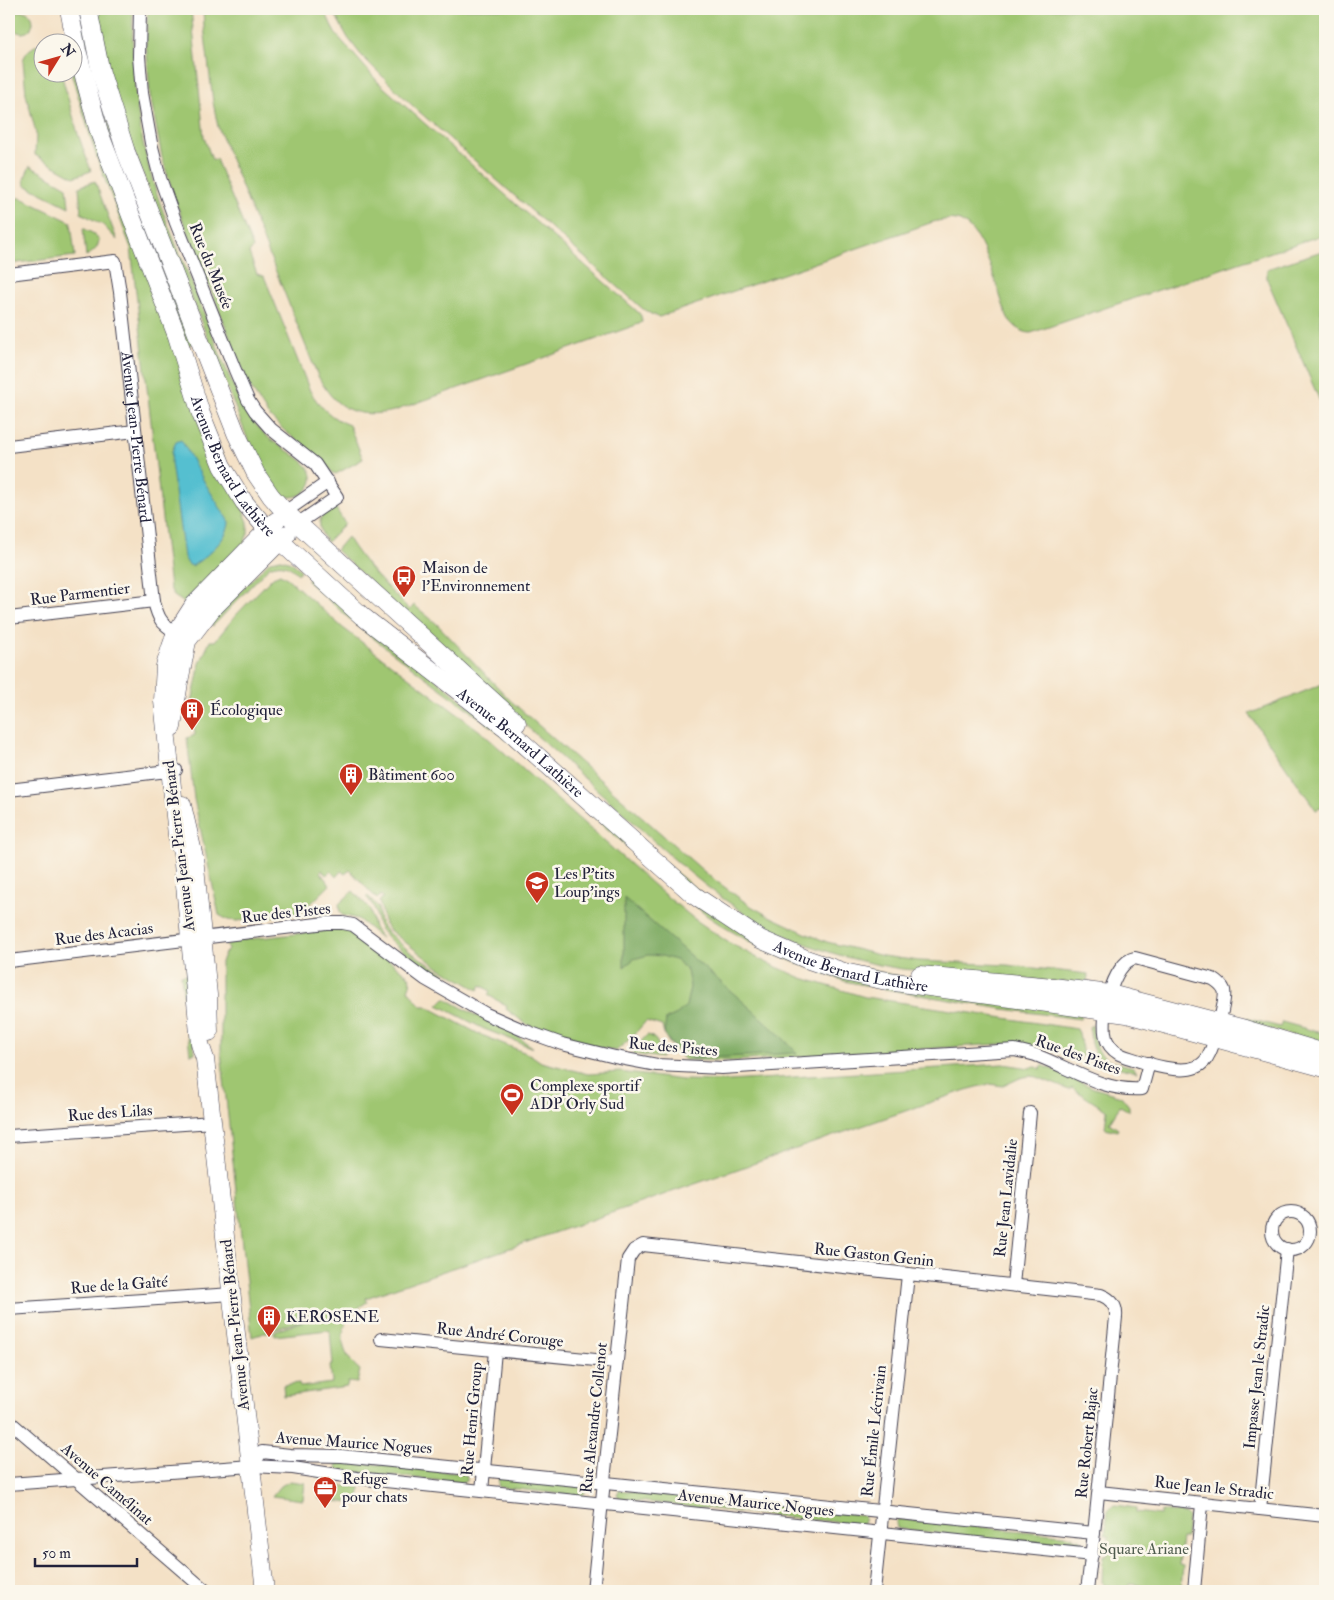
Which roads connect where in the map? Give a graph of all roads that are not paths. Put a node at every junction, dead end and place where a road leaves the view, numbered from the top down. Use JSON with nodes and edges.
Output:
{"nodes":[{"id":1,"x":69,"y":9,"type":"edge"},
{"id":2,"x":88,"y":9,"type":"edge"},
{"id":3,"x":140,"y":9,"type":"edge"},
{"id":4,"x":9,"y":274,"type":"edge"},
{"id":5,"x":136,"y":431,"type":"junction"},
{"id":6,"x":9,"y":446,"type":"edge"},
{"id":7,"x":328,"y":482,"type":"junction"},
{"id":8,"x":291,"y":518,"type":"junction"},
{"id":9,"x":273,"y":535,"type":"junction"},
{"id":10,"x":154,"y":601,"type":"junction"},
{"id":11,"x":9,"y":618,"type":"edge"},
{"id":12,"x":181,"y":637,"type":"junction"},
{"id":13,"x":173,"y":771,"type":"junction"},
{"id":14,"x":9,"y":790,"type":"edge"},
{"id":15,"x":197,"y":939,"type":"junction"},
{"id":16,"x":9,"y":961,"type":"edge"},
{"id":17,"x":1108,"y":1002,"type":"junction"},
{"id":18,"x":1217,"y":1030,"type":"junction"},
{"id":19,"x":1325,"y":1053,"type":"edge"},
{"id":20,"x":1149,"y":1063,"type":"junction"},
{"id":21,"x":1325,"y":1068,"type":"edge"},
{"id":22,"x":1030,"y":1114,"type":"dead end"},
{"id":23,"x":213,"y":1122,"type":"junction"},
{"id":24,"x":9,"y":1136,"type":"edge"},
{"id":25,"x":1287,"y":1249,"type":"dead end"},
{"id":26,"x":634,"y":1250,"type":"joint"},
{"id":27,"x":908,"y":1275,"type":"junction"},
{"id":28,"x":1014,"y":1285,"type":"junction"},
{"id":29,"x":232,"y":1294,"type":"junction"},
{"id":30,"x":1110,"y":1300,"type":"joint"},
{"id":31,"x":9,"y":1309,"type":"edge"},
{"id":32,"x":381,"y":1339,"type":"dead end"},
{"id":33,"x":495,"y":1351,"type":"junction"},
{"id":34,"x":616,"y":1362,"type":"junction"},
{"id":35,"x":9,"y":1421,"type":"edge"},
{"id":36,"x":251,"y":1466,"type":"junction"},
{"id":37,"x":484,"y":1471,"type":"junction"},
{"id":38,"x":78,"y":1479,"type":"junction"},
{"id":39,"x":604,"y":1482,"type":"junction"},
{"id":40,"x":9,"y":1484,"type":"edge"},
{"id":41,"x":482,"y":1491,"type":"junction"},
{"id":42,"x":1099,"y":1492,"type":"junction"},
{"id":43,"x":602,"y":1503,"type":"junction"},
{"id":44,"x":1202,"y":1504,"type":"junction"},
{"id":45,"x":1260,"y":1509,"type":"junction"},
{"id":46,"x":882,"y":1511,"type":"junction"},
{"id":47,"x":1325,"y":1516,"type":"edge"},
{"id":48,"x":880,"y":1533,"type":"junction"},
{"id":49,"x":1094,"y":1533,"type":"junction"},
{"id":50,"x":1092,"y":1555,"type":"junction"},
{"id":51,"x":206,"y":1591,"type":"edge"},
{"id":52,"x":265,"y":1591,"type":"edge"},
{"id":53,"x":594,"y":1591,"type":"edge"},
{"id":54,"x":874,"y":1591,"type":"edge"},
{"id":55,"x":1087,"y":1591,"type":"edge"},
{"id":56,"x":1194,"y":1591,"type":"edge"}],
"edges":[{"from":1,"to":9,"type":"main road","name":"Avenue Bernard Lathière"},
{"from":2,"to":8,"type":"main road","name":"Avenue Bernard Lathière"},
{"from":3,"to":7,"type":"street","name":"Rue du Musée"},
{"from":4,"to":5,"type":"street","name":"Avenue Jean-Pierre Bénard"},
{"from":5,"to":6,"type":"street"},
{"from":5,"to":10,"type":"street","name":"Avenue Jean-Pierre Bénard"},
{"from":7,"to":8,"type":"street"},
{"from":7,"to":8,"type":"street","name":"Rue du Musée"},
{"from":8,"to":9,"type":"main road","name":"Avenue Jean-Pierre Bénard"},
{"from":8,"to":17,"type":"main road","name":"Avenue Bernard Lathière"},
{"from":9,"to":12,"type":"main road","name":"Avenue Jean-Pierre Bénard"},
{"from":9,"to":17,"type":"main road","name":"Avenue Bernard Lathière"},
{"from":10,"to":11,"type":"street","name":"Rue Parmentier"},
{"from":10,"to":12,"type":"street","name":"Avenue Jean-Pierre Bénard"},
{"from":12,"to":13,"type":"main road","name":"Avenue Jean-Pierre Bénard"},
{"from":13,"to":14,"type":"street"},
{"from":13,"to":15,"type":"main road","name":"Avenue Jean-Pierre Bénard"},
{"from":15,"to":16,"type":"street","name":"Rue des Acacias"},
{"from":15,"to":20,"type":"street","name":"Rue des Pistes"},
{"from":15,"to":23,"type":"main road","name":"Avenue Jean-Pierre Bénard"},
{"from":17,"to":18,"type":"main road","name":"Avenue Bernard Lathière"},
{"from":17,"to":18,"type":"street"},
{"from":17,"to":20,"type":"street"},
{"from":18,"to":19,"type":"main road","name":"Avenue Bernard Lathière"},
{"from":18,"to":20,"type":"street"},
{"from":18,"to":21,"type":"main road","name":"Avenue Bernard Lathière"},
{"from":22,"to":28,"type":"street","name":"Rue Jean Lavidalie"},
{"from":23,"to":24,"type":"street","name":"Rue des Lilas"},
{"from":23,"to":29,"type":"main road","name":"Avenue Jean-Pierre Bénard"},
{"from":25,"to":45,"type":"street","name":"Impasse Jean le Stradic"},
{"from":26,"to":27,"type":"street","name":"Rue Gaston Genin"},
{"from":26,"to":34,"type":"street","name":"Rue Alexandre Collenot"},
{"from":27,"to":28,"type":"street","name":"Rue Gaston Genin"},
{"from":27,"to":46,"type":"street","name":"Rue Émile Lécrivain"},
{"from":28,"to":30,"type":"street","name":"Rue Gaston Genin"},
{"from":29,"to":31,"type":"street","name":"Rue de la Gaîté"},
{"from":29,"to":36,"type":"main road","name":"Avenue Jean-Pierre Bénard"},
{"from":30,"to":42,"type":"street","name":"Rue Robert Bajac"},
{"from":32,"to":33,"type":"street","name":"Rue André Corouge"},
{"from":33,"to":34,"type":"street","name":"Rue André Corouge"},
{"from":33,"to":37,"type":"street","name":"Rue Henri Group"},
{"from":34,"to":39,"type":"street","name":"Rue Alexandre Collenot"},
{"from":35,"to":38,"type":"street","name":"Avenue Camélinat"},
{"from":36,"to":37,"type":"street","name":"Avenue Maurice Nogues"},
{"from":36,"to":38,"type":"street"},
{"from":36,"to":41,"type":"street","name":"Avenue Maurice Nogues"},
{"from":36,"to":52,"type":"main road","name":"Avenue Jean-Pierre Bénard"},
{"from":37,"to":39,"type":"street","name":"Avenue Maurice Nogues"},
{"from":37,"to":41,"type":"street","name":"Rue Henri Group"},
{"from":38,"to":40,"type":"street"},
{"from":38,"to":51,"type":"street","name":"Avenue Camélinat"},
{"from":39,"to":43,"type":"street","name":"Rue Alexandre Collenot"},
{"from":39,"to":46,"type":"street","name":"Avenue Maurice Nogues"},
{"from":41,"to":43,"type":"street","name":"Avenue Maurice Nogues"},
{"from":42,"to":44,"type":"street","name":"Rue Jean le Stradic"},
{"from":42,"to":49,"type":"street","name":"Rue Robert Bajac"},
{"from":43,"to":48,"type":"street","name":"Avenue Maurice Nogues"},
{"from":43,"to":53,"type":"street","name":"Rue Alexandre Collenot"},
{"from":44,"to":45,"type":"street","name":"Rue Jean le Stradic"},
{"from":44,"to":56,"type":"street"},
{"from":45,"to":47,"type":"street","name":"Rue Jean le Stradic"},
{"from":46,"to":48,"type":"street","name":"Rue Émile Lécrivain"},
{"from":46,"to":49,"type":"street","name":"Avenue Maurice Nogues"},
{"from":48,"to":50,"type":"street","name":"Avenue Maurice Nogues"},
{"from":48,"to":54,"type":"street","name":"Rue Émile Lécrivain"},
{"from":49,"to":50,"type":"street","name":"Rue Robert Bajac"},
{"from":50,"to":55,"type":"street","name":"Rue Robert Bajac"}]}
